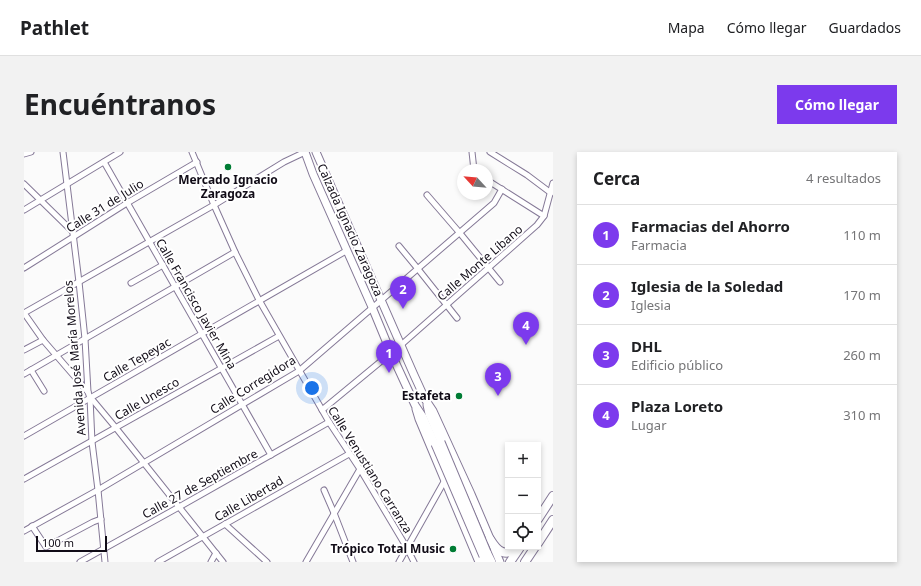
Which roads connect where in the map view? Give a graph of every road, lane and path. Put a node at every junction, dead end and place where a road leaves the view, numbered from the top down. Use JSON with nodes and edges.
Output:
{"nodes":[{"id":1,"x":31,"y":152,"type":"edge"},
{"id":2,"x":64,"y":152,"type":"edge"},
{"id":3,"x":120,"y":152,"type":"edge"},
{"id":4,"x":192,"y":152,"type":"edge"},
{"id":5,"x":305,"y":152,"type":"edge"},
{"id":6,"x":316,"y":152,"type":"edge"},
{"id":7,"x":472,"y":152,"type":"edge"},
{"id":8,"x":490,"y":152,"type":"edge"},
{"id":9,"x":24,"y":154,"type":"edge"},
{"id":10,"x":104,"y":162,"type":"junction"},
{"id":11,"x":197,"y":162,"type":"junction"},
{"id":12,"x":473,"y":164,"type":"edge"},
{"id":13,"x":553,"y":183,"type":"edge"},
{"id":14,"x":24,"y":184,"type":"edge"},
{"id":15,"x":493,"y":184,"type":"edge"},
{"id":16,"x":67,"y":185,"type":"junction"},
{"id":17,"x":502,"y":189,"type":"junction"},
{"id":18,"x":551,"y":193,"type":"junction"},
{"id":19,"x":426,"y":195,"type":"dead end"},
{"id":20,"x":41,"y":200,"type":"junction"},
{"id":21,"x":127,"y":203,"type":"junction"},
{"id":22,"x":214,"y":204,"type":"junction"},
{"id":23,"x":24,"y":210,"type":"edge"},
{"id":24,"x":544,"y":216,"type":"junction"},
{"id":25,"x":459,"y":232,"type":"junction"},
{"id":26,"x":74,"y":234,"type":"junction"},
{"id":27,"x":149,"y":242,"type":"junction"},
{"id":28,"x":399,"y":246,"type":"dead end"},
{"id":29,"x":346,"y":251,"type":"junction"},
{"id":30,"x":236,"y":252,"type":"junction"},
{"id":31,"x":163,"y":265,"type":"junction"},
{"id":32,"x":24,"y":268,"type":"edge"},
{"id":33,"x":418,"y":268,"type":"junction"},
{"id":34,"x":489,"y":268,"type":"junction"},
{"id":35,"x":79,"y":282,"type":"junction"},
{"id":36,"x":500,"y":282,"type":"dead end"},
{"id":37,"x":131,"y":283,"type":"dead end"},
{"id":38,"x":176,"y":287,"type":"junction"},
{"id":39,"x":259,"y":300,"type":"junction"},
{"id":40,"x":381,"y":300,"type":"junction"},
{"id":41,"x":446,"y":306,"type":"junction"},
{"id":42,"x":372,"y":307,"type":"junction"},
{"id":43,"x":24,"y":313,"type":"edge"},
{"id":44,"x":456,"y":318,"type":"dead end"},
{"id":45,"x":202,"y":334,"type":"junction"},
{"id":46,"x":279,"y":336,"type":"junction"},
{"id":47,"x":85,"y":339,"type":"junction"},
{"id":48,"x":43,"y":340,"type":"junction"},
{"id":49,"x":401,"y":345,"type":"junction"},
{"id":50,"x":24,"y":350,"type":"edge"},
{"id":51,"x":391,"y":353,"type":"junction"},
{"id":52,"x":56,"y":355,"type":"junction"},
{"id":53,"x":221,"y":368,"type":"junction"},
{"id":54,"x":32,"y":370,"type":"junction"},
{"id":55,"x":299,"y":371,"type":"junction"},
{"id":56,"x":24,"y":374,"type":"edge"},
{"id":57,"x":44,"y":391,"type":"dead end"},
{"id":58,"x":88,"y":392,"type":"junction"},
{"id":59,"x":90,"y":398,"type":"junction"},
{"id":60,"x":425,"y":399,"type":"junction"},
{"id":61,"x":242,"y":405,"type":"junction"},
{"id":62,"x":415,"y":405,"type":"junction"},
{"id":63,"x":322,"y":410,"type":"junction"},
{"id":64,"x":329,"y":422,"type":"junction"},
{"id":65,"x":116,"y":428,"type":"junction"},
{"id":66,"x":24,"y":436,"type":"edge"},
{"id":67,"x":92,"y":442,"type":"junction"},
{"id":68,"x":438,"y":443,"type":"junction"},
{"id":69,"x":349,"y":454,"type":"junction"},
{"id":70,"x":271,"y":455,"type":"junction"},
{"id":71,"x":144,"y":463,"type":"junction"},
{"id":72,"x":360,"y":469,"type":"junction"},
{"id":73,"x":24,"y":479,"type":"edge"},
{"id":74,"x":445,"y":480,"type":"junction"},
{"id":75,"x":98,"y":490,"type":"junction"},
{"id":76,"x":324,"y":490,"type":"dead end"},
{"id":77,"x":553,"y":496,"type":"edge"},
{"id":78,"x":180,"y":508,"type":"junction"},
{"id":79,"x":334,"y":513,"type":"junction"},
{"id":80,"x":541,"y":514,"type":"edge"},
{"id":81,"x":101,"y":519,"type":"junction"},
{"id":82,"x":482,"y":519,"type":"junction"},
{"id":83,"x":553,"y":520,"type":"edge"},
{"id":84,"x":225,"y":524,"type":"junction"},
{"id":85,"x":32,"y":526,"type":"junction"},
{"id":86,"x":464,"y":526,"type":"junction"},
{"id":87,"x":24,"y":531,"type":"edge"},
{"id":88,"x":203,"y":537,"type":"junction"},
{"id":89,"x":541,"y":538,"type":"edge"},
{"id":90,"x":490,"y":539,"type":"junction"},
{"id":91,"x":407,"y":548,"type":"junction"},
{"id":92,"x":104,"y":549,"type":"junction"},
{"id":93,"x":515,"y":550,"type":"edge"},
{"id":94,"x":518,"y":550,"type":"edge"},
{"id":95,"x":533,"y":550,"type":"edge"},
{"id":96,"x":216,"y":553,"type":"junction"},
{"id":97,"x":80,"y":562,"type":"edge"},
{"id":98,"x":104,"y":562,"type":"edge"},
{"id":99,"x":158,"y":562,"type":"edge"},
{"id":100,"x":211,"y":562,"type":"edge"},
{"id":101,"x":223,"y":562,"type":"edge"},
{"id":102,"x":267,"y":562,"type":"edge"},
{"id":103,"x":306,"y":562,"type":"edge"},
{"id":104,"x":353,"y":562,"type":"edge"},
{"id":105,"x":399,"y":562,"type":"edge"},
{"id":106,"x":414,"y":562,"type":"edge"},
{"id":107,"x":479,"y":562,"type":"edge"},
{"id":108,"x":486,"y":562,"type":"edge"},
{"id":109,"x":492,"y":562,"type":"edge"},
{"id":110,"x":500,"y":562,"type":"edge"},
{"id":111,"x":510,"y":562,"type":"edge"},
{"id":112,"x":525,"y":562,"type":"edge"}],
"edges":[{"from":1,"to":9,"type":"street"},
{"from":2,"to":16,"type":"street","name":"Avenida José María Morelos"},
{"from":3,"to":10,"type":"street"},
{"from":4,"to":11,"type":"street","name":"Calle Venustiano Carranza"},
{"from":5,"to":22,"type":"street"},
{"from":5,"to":29,"type":"main road","name":"Calzada Ignacio Zaragoza"},
{"from":6,"to":40,"type":"main road","name":"Calzada Ignacio Zaragoza"},
{"from":7,"to":12,"type":"street"},
{"from":8,"to":18,"type":"street"},
{"from":10,"to":16,"type":"street"},
{"from":10,"to":21,"type":"street","name":"Calle Francisco Javier Mina"},
{"from":11,"to":21,"type":"street","name":"Calle 31 de Julio"},
{"from":11,"to":22,"type":"street","name":"Calle Venustiano Carranza"},
{"from":13,"to":18,"type":"street","name":"Calle Monte Líbano"},
{"from":14,"to":20,"type":"street"},
{"from":15,"to":17,"type":"street"},
{"from":16,"to":20,"type":"street"},
{"from":16,"to":26,"type":"street","name":"Avenida José María Morelos"},
{"from":17,"to":24,"type":"street"},
{"from":17,"to":25,"type":"street","name":"Calle Corregidora"},
{"from":18,"to":24,"type":"street","name":"Calle Monte Líbano"},
{"from":19,"to":25,"type":"street"},
{"from":20,"to":23,"type":"street"},
{"from":20,"to":26,"type":"street"},
{"from":21,"to":26,"type":"street","name":"Calle 31 de Julio"},
{"from":21,"to":27,"type":"street","name":"Calle Francisco Javier Mina"},
{"from":22,"to":27,"type":"street"},
{"from":22,"to":30,"type":"street","name":"Calle Venustiano Carranza"},
{"from":24,"to":34,"type":"street","name":"Calle Monte Líbano"},
{"from":25,"to":33,"type":"street","name":"Calle Corregidora"},
{"from":25,"to":34,"type":"street"},
{"from":26,"to":32,"type":"street","name":"Calle 31 de Julio"},
{"from":26,"to":35,"type":"street","name":"Avenida José María Morelos"},
{"from":27,"to":31,"type":"street","name":"Calle Francisco Javier Mina"},
{"from":27,"to":35,"type":"street"},
{"from":28,"to":33,"type":"street"},
{"from":29,"to":39,"type":"street","name":"Calle Tepeyac"},
{"from":29,"to":42,"type":"main road","name":"Calzada Ignacio Zaragoza"},
{"from":30,"to":38,"type":"street"},
{"from":30,"to":39,"type":"street","name":"Calle Venustiano Carranza"},
{"from":31,"to":37,"type":"street"},
{"from":31,"to":38,"type":"street","name":"Calle Francisco Javier Mina"},
{"from":33,"to":40,"type":"street","name":"Calle Corregidora"},
{"from":33,"to":41,"type":"street"},
{"from":34,"to":36,"type":"street"},
{"from":34,"to":41,"type":"street","name":"Calle Monte Líbano"},
{"from":35,"to":43,"type":"street"},
{"from":35,"to":47,"type":"street","name":"Avenida José María Morelos"},
{"from":38,"to":45,"type":"street","name":"Calle Francisco Javier Mina"},
{"from":38,"to":47,"type":"street"},
{"from":39,"to":45,"type":"street","name":"Calle Tepeyac"},
{"from":39,"to":46,"type":"street","name":"Calle Venustiano Carranza"},
{"from":40,"to":42,"type":"street","name":"Calle Corregidora"},
{"from":40,"to":49,"type":"main road","name":"Calzada Ignacio Zaragoza"},
{"from":41,"to":44,"type":"street"},
{"from":41,"to":49,"type":"street","name":"Calle Monte Líbano"},
{"from":42,"to":51,"type":"main road","name":"Calzada Ignacio Zaragoza"},
{"from":42,"to":55,"type":"street","name":"Calle Corregidora"},
{"from":43,"to":48,"type":"street"},
{"from":45,"to":53,"type":"street","name":"Calle Francisco Javier Mina"},
{"from":45,"to":59,"type":"street","name":"Calle Tepeyac"},
{"from":46,"to":53,"type":"street","name":"Calle Unesco"},
{"from":46,"to":55,"type":"street","name":"Calle Venustiano Carranza"},
{"from":47,"to":52,"type":"street"},
{"from":47,"to":58,"type":"street","name":"Avenida José María Morelos"},
{"from":48,"to":50,"type":"street"},
{"from":48,"to":52,"type":"street"},
{"from":49,"to":60,"type":"main road","name":"Calzada Ignacio Zaragoza"},
{"from":51,"to":62,"type":"main road","name":"Calzada Ignacio Zaragoza"},
{"from":51,"to":63,"type":"street"},
{"from":52,"to":54,"type":"street"},
{"from":52,"to":58,"type":"street"},
{"from":53,"to":61,"type":"street","name":"Calle Francisco Javier Mina"},
{"from":53,"to":65,"type":"street","name":"Calle Unesco"},
{"from":54,"to":56,"type":"street"},
{"from":54,"to":57,"type":"street"},
{"from":55,"to":61,"type":"street","name":"Calle Corregidora"},
{"from":55,"to":63,"type":"street","name":"Calle Venustiano Carranza"},
{"from":58,"to":59,"type":"street","name":"Avenida José María Morelos"},
{"from":59,"to":65,"type":"street"},
{"from":59,"to":66,"type":"street","name":"Calle Tepeyac"},
{"from":59,"to":67,"type":"street","name":"Avenida José María Morelos"},
{"from":60,"to":68,"type":"main road","name":"Calzada Ignacio Zaragoza"},
{"from":60,"to":82,"type":"main road","name":"Calzada Ignacio Zaragoza"},
{"from":61,"to":70,"type":"street","name":"Calle Francisco Javier Mina"},
{"from":61,"to":71,"type":"street","name":"Calle Corregidora"},
{"from":62,"to":68,"type":"main road","name":"Calzada Ignacio Zaragoza"},
{"from":62,"to":74,"type":"main road","name":"Calzada Ignacio Zaragoza"},
{"from":63,"to":64,"type":"street","name":"Calle Venustiano Carranza"},
{"from":64,"to":69,"type":"street","name":"Calle Venustiano Carranza"},
{"from":64,"to":70,"type":"street","name":"Calle 27 de Septiembre"},
{"from":65,"to":67,"type":"street","name":"Calle Unesco"},
{"from":65,"to":71,"type":"street"},
{"from":67,"to":73,"type":"street","name":"Calle Unesco"},
{"from":67,"to":75,"type":"street","name":"Avenida José María Morelos"},
{"from":68,"to":108,"type":"main road","name":"Calzada Ignacio Zaragoza","bridge":true},
{"from":68,"to":109,"type":"main road","name":"Calzada Ignacio Zaragoza","bridge":true},
{"from":69,"to":72,"type":"street","name":"Calle Venustiano Carranza"},
{"from":69,"to":84,"type":"street","name":"Calle Libertad"},
{"from":70,"to":78,"type":"street","name":"Calle 27 de Septiembre"},
{"from":71,"to":75,"type":"street","name":"Calle Corregidora"},
{"from":71,"to":78,"type":"street"},
{"from":72,"to":79,"type":"street"},
{"from":72,"to":91,"type":"street","name":"Calle Venustiano Carranza"},
{"from":74,"to":86,"type":"main road","name":"Calzada Ignacio Zaragoza"},
{"from":74,"to":91,"type":"street"},
{"from":75,"to":81,"type":"street","name":"Avenida José María Morelos"},
{"from":75,"to":85,"type":"street","name":"Calle Corregidora"},
{"from":76,"to":79,"type":"street"},
{"from":77,"to":80,"type":"main road"},
{"from":78,"to":88,"type":"street"},
{"from":78,"to":92,"type":"street","name":"Calle 27 de Septiembre"},
{"from":79,"to":103,"type":"street"},
{"from":79,"to":104,"type":"street"},
{"from":81,"to":85,"type":"street"},
{"from":81,"to":92,"type":"street","name":"Avenida José María Morelos"},
{"from":82,"to":86,"type":"main road"},
{"from":82,"to":90,"type":"main road","name":"Calzada Ignacio Zaragoza"},
{"from":83,"to":89,"type":"main road"},
{"from":84,"to":88,"type":"street","name":"Calle Libertad"},
{"from":84,"to":102,"type":"street"},
{"from":85,"to":87,"type":"street","name":"Calle Corregidora"},
{"from":86,"to":107,"type":"main road","name":"Calzada Ignacio Zaragoza"},
{"from":88,"to":96,"type":"street"},
{"from":88,"to":99,"type":"street","name":"Calle Libertad"},
{"from":90,"to":93,"type":"main road"},
{"from":90,"to":110,"type":"main road","name":"Calzada Ignacio Zaragoza"},
{"from":91,"to":105,"type":"street"},
{"from":91,"to":106,"type":"street","name":"Calle Venustiano Carranza"},
{"from":92,"to":97,"type":"street","name":"Calle 27 de Septiembre"},
{"from":92,"to":98,"type":"street","name":"Avenida José María Morelos"},
{"from":94,"to":111,"type":"main road"},
{"from":95,"to":112,"type":"main road"},
{"from":96,"to":100,"type":"street"},
{"from":96,"to":101,"type":"street"}]}
